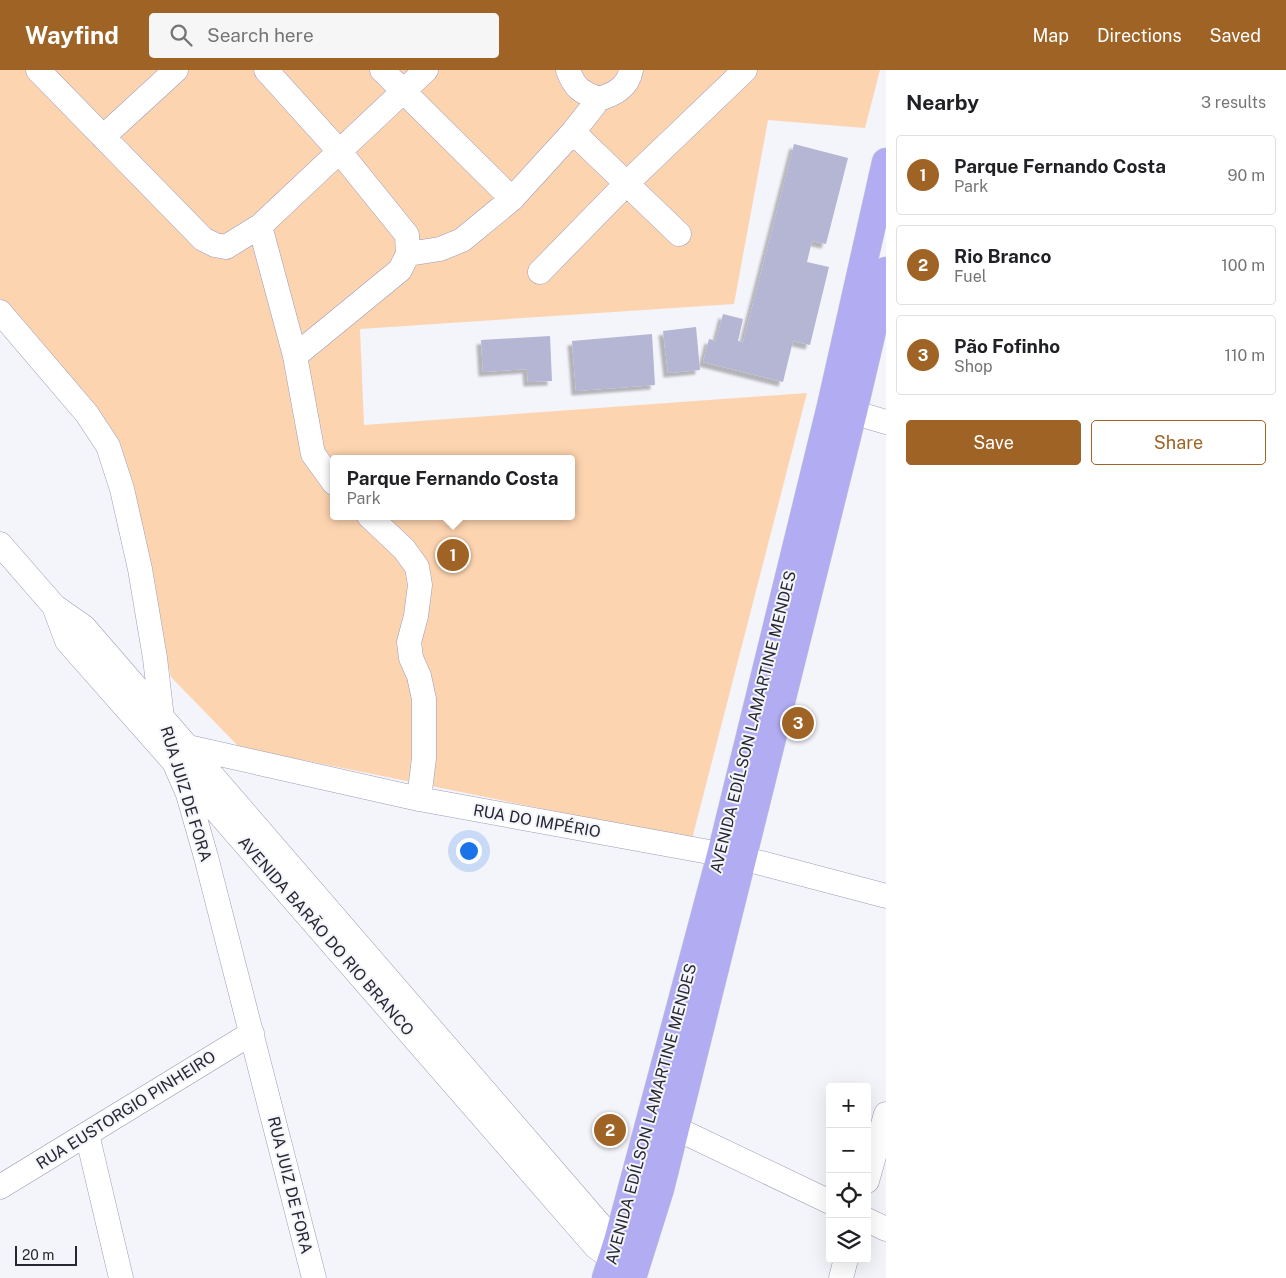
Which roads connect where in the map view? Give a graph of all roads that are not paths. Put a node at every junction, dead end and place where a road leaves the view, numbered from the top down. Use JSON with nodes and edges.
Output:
{"nodes":[{"id":1,"x":38,"y":70,"type":"edge"},
{"id":2,"x":176,"y":70,"type":"edge"},
{"id":3,"x":266,"y":70,"type":"edge"},
{"id":4,"x":382,"y":70,"type":"edge"},
{"id":5,"x":426,"y":70,"type":"edge"},
{"id":6,"x":568,"y":70,"type":"edge"},
{"id":7,"x":631,"y":70,"type":"edge"},
{"id":8,"x":740,"y":72,"type":"edge"},
{"id":9,"x":403,"y":92,"type":"junction"},
{"id":10,"x":599,"y":99,"type":"junction"},
{"id":11,"x":573,"y":132,"type":"junction"},
{"id":12,"x":103,"y":137,"type":"junction"},
{"id":13,"x":340,"y":152,"type":"junction"},
{"id":14,"x":886,"y":162,"type":"edge"},
{"id":15,"x":626,"y":184,"type":"junction"},
{"id":16,"x":512,"y":199,"type":"junction"},
{"id":17,"x":260,"y":226,"type":"junction"},
{"id":18,"x":679,"y":234,"type":"dead end"},
{"id":19,"x":408,"y":254,"type":"junction"},
{"id":20,"x":886,"y":271,"type":"edge"},
{"id":21,"x":540,"y":272,"type":"dead end"},
{"id":22,"x":0,"y":312,"type":"edge"},
{"id":23,"x":295,"y":356,"type":"junction"},
{"id":24,"x":842,"y":409,"type":"junction"},
{"id":25,"x":886,"y":422,"type":"edge"},
{"id":26,"x":330,"y":477,"type":"edge"},
{"id":27,"x":374,"y":520,"type":"edge"},
{"id":28,"x":0,"y":544,"type":"edge"},
{"id":29,"x":54,"y":606,"type":"junction"},
{"id":30,"x":162,"y":718,"type":"junction"},
{"id":31,"x":181,"y":754,"type":"junction"},
{"id":32,"x":419,"y":799,"type":"junction"},
{"id":33,"x":731,"y":857,"type":"junction"},
{"id":34,"x":886,"y":896,"type":"edge"},
{"id":35,"x":252,"y":1033,"type":"junction"},
{"id":36,"x":886,"y":1114,"type":"edge"},
{"id":37,"x":675,"y":1128,"type":"junction"},
{"id":38,"x":87,"y":1134,"type":"junction"},
{"id":39,"x":869,"y":1173,"type":"edge"},
{"id":40,"x":0,"y":1187,"type":"edge"},
{"id":41,"x":826,"y":1200,"type":"edge"},
{"id":42,"x":871,"y":1222,"type":"edge"},
{"id":43,"x":886,"y":1229,"type":"edge"},
{"id":44,"x":624,"y":1263,"type":"edge"},
{"id":45,"x":845,"y":1263,"type":"edge"},
{"id":46,"x":121,"y":1278,"type":"edge"},
{"id":47,"x":314,"y":1278,"type":"edge"},
{"id":48,"x":841,"y":1278,"type":"edge"}],
"edges":[{"from":1,"to":12,"type":"street"},
{"from":2,"to":12,"type":"street"},
{"from":3,"to":13,"type":"street"},
{"from":4,"to":9,"type":"street"},
{"from":5,"to":9,"type":"street"},
{"from":6,"to":10,"type":"street"},
{"from":7,"to":10,"type":"street"},
{"from":8,"to":15,"type":"street"},
{"from":9,"to":13,"type":"street"},
{"from":9,"to":16,"type":"street"},
{"from":10,"to":11,"type":"street"},
{"from":11,"to":15,"type":"street"},
{"from":11,"to":16,"type":"street"},
{"from":12,"to":17,"type":"street"},
{"from":13,"to":17,"type":"street"},
{"from":13,"to":19,"type":"street"},
{"from":14,"to":24,"type":"main road","name":"AVENIDA EDÍLSON LAMARTINE MENDES"},
{"from":15,"to":18,"type":"street"},
{"from":15,"to":21,"type":"street"},
{"from":16,"to":19,"type":"street"},
{"from":17,"to":23,"type":"street"},
{"from":19,"to":23,"type":"street"},
{"from":20,"to":24,"type":"main road","name":"AVENIDA EDÍLSON LAMARTINE MENDES"},
{"from":22,"to":30,"type":"street","name":"RUA JUIZ DE FORA"},
{"from":23,"to":26,"type":"street"},
{"from":24,"to":25,"type":"street"},
{"from":24,"to":33,"type":"main road","name":"AVENIDA EDÍLSON LAMARTINE MENDES"},
{"from":27,"to":32,"type":"street"},
{"from":28,"to":29,"type":"street","name":"AVENIDA BARÃO DO RIO BRANCO"},
{"from":29,"to":30,"type":"street","name":"AVENIDA BARÃO DO RIO BRANCO"},
{"from":29,"to":31,"type":"street","name":"AVENIDA BARÃO DO RIO BRANCO"},
{"from":30,"to":31,"type":"street","name":"AVENIDA BARÃO DO RIO BRANCO"},
{"from":31,"to":32,"type":"street","name":"RUA DO IMPÉRIO"},
{"from":31,"to":35,"type":"street","name":"RUA JUIZ DE FORA"},
{"from":31,"to":44,"type":"street","name":"AVENIDA BARÃO DO RIO BRANCO"},
{"from":32,"to":33,"type":"street","name":"RUA DO IMPÉRIO"},
{"from":33,"to":34,"type":"street","name":"RUA DO IMPÉRIO"},
{"from":33,"to":37,"type":"main road","name":"AVENIDA EDÍLSON LAMARTINE MENDES"},
{"from":33,"to":44,"type":"main road","name":"AVENIDA EDÍLSON LAMARTINE MENDES"},
{"from":35,"to":38,"type":"street","name":"RUA EUSTORGIO PINHEIRO"},
{"from":35,"to":47,"type":"street","name":"RUA JUIZ DE FORA"},
{"from":36,"to":39,"type":"street"},
{"from":37,"to":41,"type":"street"},
{"from":37,"to":44,"type":"main road","name":"AVENIDA EDÍLSON LAMARTINE MENDES"},
{"from":38,"to":40,"type":"street","name":"RUA EUSTORGIO PINHEIRO"},
{"from":38,"to":46,"type":"street"},
{"from":42,"to":43,"type":"street"},
{"from":45,"to":48,"type":"street"}]}
